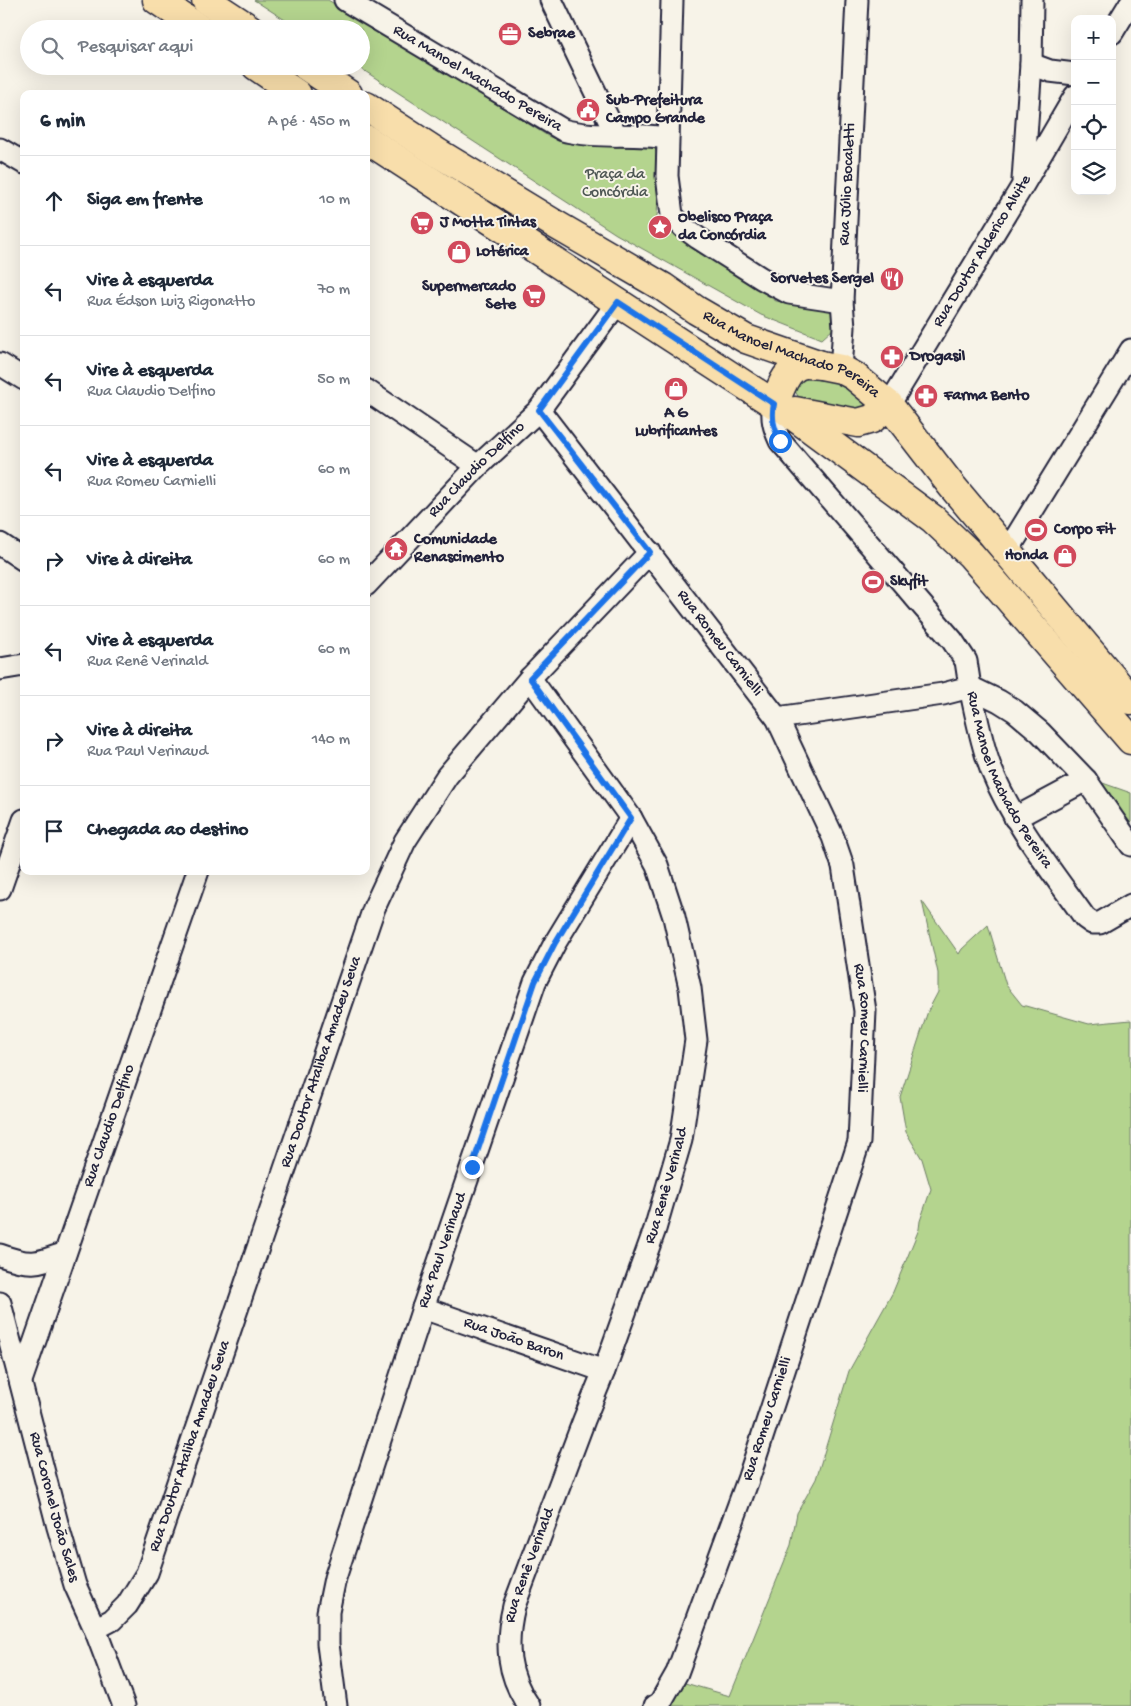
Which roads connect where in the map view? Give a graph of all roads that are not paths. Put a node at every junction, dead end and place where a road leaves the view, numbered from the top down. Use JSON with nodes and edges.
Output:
{"nodes":[{"id":1,"x":157,"y":0,"type":"edge"},
{"id":2,"x":206,"y":0,"type":"edge"},
{"id":3,"x":345,"y":0,"type":"edge"},
{"id":4,"x":551,"y":0,"type":"edge"},
{"id":5,"x":672,"y":0,"type":"edge"},
{"id":6,"x":857,"y":0,"type":"edge"},
{"id":7,"x":1032,"y":0,"type":"edge"},
{"id":8,"x":1131,"y":2,"type":"edge"},
{"id":9,"x":187,"y":20,"type":"edge"},
{"id":10,"x":236,"y":20,"type":"edge"},
{"id":11,"x":1116,"y":26,"type":"edge"},
{"id":12,"x":1031,"y":64,"type":"junction"},
{"id":13,"x":1071,"y":74,"type":"edge"},
{"id":14,"x":268,"y":75,"type":"edge"},
{"id":15,"x":320,"y":75,"type":"edge"},
{"id":16,"x":289,"y":90,"type":"edge"},
{"id":17,"x":342,"y":90,"type":"edge"},
{"id":18,"x":1071,"y":103,"type":"edge"},
{"id":19,"x":370,"y":109,"type":"edge"},
{"id":20,"x":616,"y":135,"type":"junction"},
{"id":21,"x":668,"y":136,"type":"junction"},
{"id":22,"x":370,"y":141,"type":"edge"},
{"id":23,"x":0,"y":149,"type":"edge"},
{"id":24,"x":20,"y":161,"type":"edge"},
{"id":25,"x":1023,"y":185,"type":"junction"},
{"id":26,"x":663,"y":287,"type":"junction"},
{"id":27,"x":842,"y":301,"type":"junction"},
{"id":28,"x":618,"y":302,"type":"junction"},
{"id":29,"x":1131,"y":350,"type":"edge"},
{"id":30,"x":0,"y":364,"type":"edge"},
{"id":31,"x":831,"y":367,"type":"junction"},
{"id":32,"x":20,"y":376,"type":"edge"},
{"id":33,"x":370,"y":393,"type":"edge"},
{"id":34,"x":889,"y":405,"type":"junction"},
{"id":35,"x":779,"y":406,"type":"junction"},
{"id":36,"x":539,"y":410,"type":"junction"},
{"id":37,"x":478,"y":466,"type":"junction"},
{"id":38,"x":0,"y":544,"type":"edge"},
{"id":39,"x":650,"y":552,"type":"junction"},
{"id":40,"x":1006,"y":552,"type":"junction"},
{"id":41,"x":20,"y":557,"type":"edge"},
{"id":42,"x":370,"y":581,"type":"edge"},
{"id":43,"x":20,"y":666,"type":"edge"},
{"id":44,"x":0,"y":669,"type":"edge"},
{"id":45,"x":530,"y":678,"type":"junction"},
{"id":46,"x":970,"y":687,"type":"junction"},
{"id":47,"x":1131,"y":700,"type":"edge"},
{"id":48,"x":777,"y":718,"type":"junction"},
{"id":49,"x":1131,"y":740,"type":"edge"},
{"id":50,"x":1086,"y":780,"type":"junction"},
{"id":51,"x":631,"y":818,"type":"junction"},
{"id":52,"x":1015,"y":818,"type":"junction"},
{"id":53,"x":20,"y":832,"type":"edge"},
{"id":54,"x":1131,"y":845,"type":"edge"},
{"id":55,"x":197,"y":875,"type":"edge"},
{"id":56,"x":0,"y":889,"type":"edge"},
{"id":57,"x":1131,"y":905,"type":"edge"},
{"id":58,"x":65,"y":1254,"type":"junction"},
{"id":59,"x":0,"y":1255,"type":"edge"},
{"id":60,"x":0,"y":1303,"type":"edge"},
{"id":61,"x":423,"y":1308,"type":"junction"},
{"id":62,"x":604,"y":1371,"type":"junction"},
{"id":63,"x":21,"y":1382,"type":"junction"},
{"id":64,"x":95,"y":1630,"type":"junction"},
{"id":65,"x":124,"y":1706,"type":"edge"},
{"id":66,"x":336,"y":1706,"type":"edge"},
{"id":67,"x":529,"y":1706,"type":"edge"},
{"id":68,"x":655,"y":1706,"type":"edge"}],
"edges":[{"from":1,"to":9,"type":"main road"},
{"from":2,"to":10,"type":"main road"},
{"from":3,"to":20,"type":"street","name":"Rua Manoel Machado Pereira"},
{"from":4,"to":20,"type":"street"},
{"from":5,"to":21,"type":"street"},
{"from":6,"to":27,"type":"street","name":"Rua Júlio Bocaletti"},
{"from":7,"to":12,"type":"street"},
{"from":8,"to":11,"type":"street"},
{"from":12,"to":13,"type":"street"},
{"from":12,"to":25,"type":"street"},
{"from":14,"to":16,"type":"main road"},
{"from":15,"to":17,"type":"main road"},
{"from":18,"to":25,"type":"street","name":"Rua Doutor Alderico Alvite"},
{"from":19,"to":26,"type":"main road","name":"Rua Manoel Machado Pereira"},
{"from":20,"to":21,"type":"street","name":"Rua Manoel Machado Pereira"},
{"from":21,"to":27,"type":"street"},
{"from":22,"to":28,"type":"main road"},
{"from":23,"to":24,"type":"street"},
{"from":25,"to":34,"type":"street","name":"Rua Doutor Alderico Alvite"},
{"from":26,"to":28,"type":"main road"},
{"from":26,"to":31,"type":"main road","name":"Rua Manoel Machado Pereira"},
{"from":27,"to":31,"type":"street","name":"Rua Júlio Bocaletti"},
{"from":28,"to":35,"type":"main road"},
{"from":28,"to":36,"type":"street","name":"Rua Claudio Delfino"},
{"from":29,"to":40,"type":"street"},
{"from":30,"to":32,"type":"street"},
{"from":31,"to":34,"type":"main road","name":"Rua Manoel Machado Pereira"},
{"from":31,"to":35,"type":"main road"},
{"from":33,"to":37,"type":"street"},
{"from":34,"to":35,"type":"main road"},
{"from":34,"to":40,"type":"main road","name":"Rua Manoel Machado Pereira"},
{"from":35,"to":46,"type":"street"},
{"from":35,"to":49,"type":"main road"},
{"from":36,"to":37,"type":"street","name":"Rua Claudio Delfino"},
{"from":36,"to":39,"type":"street","name":"Rua Romeu Carnielli"},
{"from":37,"to":42,"type":"street","name":"Rua Claudio Delfino"},
{"from":38,"to":41,"type":"street"},
{"from":39,"to":45,"type":"street","name":"Rua Doutor Ataliba Amadeu Seva"},
{"from":39,"to":48,"type":"street","name":"Rua Romeu Carnielli"},
{"from":40,"to":47,"type":"main road","name":"Rua Manoel Machado Pereira"},
{"from":43,"to":44,"type":"street"},
{"from":45,"to":51,"type":"street","name":"Rua Renê Verinald"},
{"from":45,"to":64,"type":"street","name":"Rua Doutor Ataliba Amadeu Seva"},
{"from":46,"to":48,"type":"street"},
{"from":46,"to":50,"type":"street","name":"Rua Manoel Machado Pereira"},
{"from":46,"to":52,"type":"street","name":"Rua Manoel Machado Pereira"},
{"from":48,"to":68,"type":"street","name":"Rua Romeu Carnielli"},
{"from":50,"to":52,"type":"street"},
{"from":50,"to":54,"type":"street","name":"Rua Manoel Machado Pereira"},
{"from":51,"to":61,"type":"street","name":"Rua Paul Verinaud"},
{"from":51,"to":62,"type":"street","name":"Rua Renê Verinald"},
{"from":52,"to":57,"type":"street","name":"Rua Manoel Machado Pereira"},
{"from":53,"to":56,"type":"street"},
{"from":55,"to":58,"type":"street","name":"Rua Claudio Delfino"},
{"from":58,"to":59,"type":"street"},
{"from":58,"to":63,"type":"street","name":"Rua Claudio Delfino"},
{"from":60,"to":63,"type":"street","name":"Rua Coronel João Sales"},
{"from":61,"to":62,"type":"street","name":"Rua João Baron"},
{"from":61,"to":66,"type":"street","name":"Rua Paul Verinaud"},
{"from":62,"to":67,"type":"street","name":"Rua Renê Verinald"},
{"from":63,"to":64,"type":"street","name":"Rua Coronel João Sales"},
{"from":64,"to":65,"type":"street","name":"Rua Coronel João Sales"}]}
